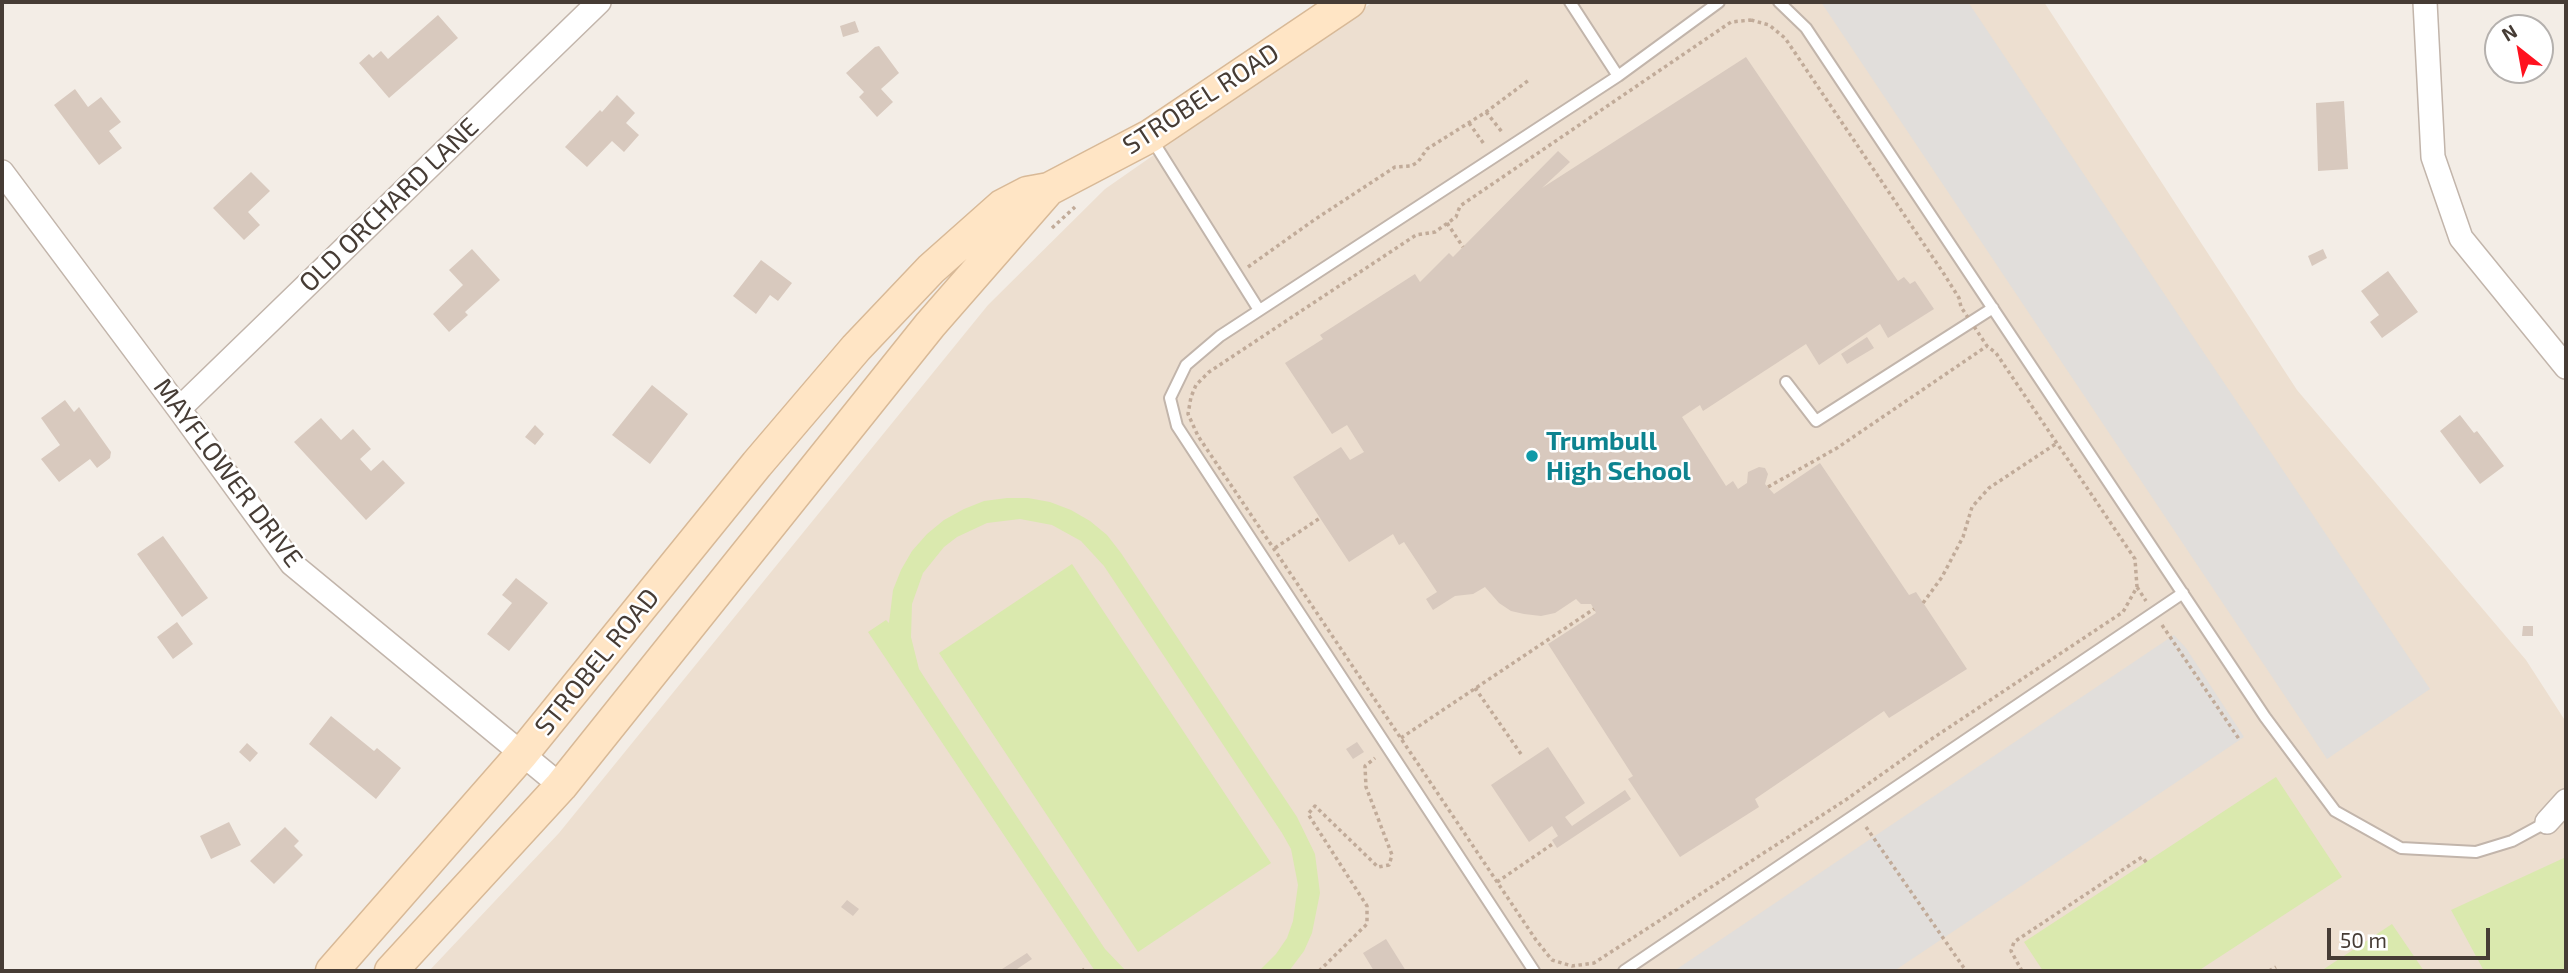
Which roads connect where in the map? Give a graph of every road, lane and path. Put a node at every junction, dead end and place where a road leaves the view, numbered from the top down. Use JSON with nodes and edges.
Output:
{"nodes":[{"id":1,"x":599,"y":2,"type":"edge"},
{"id":2,"x":1349,"y":2,"type":"edge"},
{"id":3,"x":1570,"y":2,"type":"edge"},
{"id":4,"x":1719,"y":2,"type":"edge"},
{"id":5,"x":1779,"y":2,"type":"edge"},
{"id":6,"x":2425,"y":2,"type":"edge"},
{"id":7,"x":1618,"y":76,"type":"junction"},
{"id":8,"x":1529,"y":80,"type":"dead end"},
{"id":9,"x":1150,"y":136,"type":"junction"},
{"id":10,"x":2,"y":172,"type":"edge"},
{"id":11,"x":1049,"y":189,"type":"junction"},
{"id":12,"x":1447,"y":223,"type":"junction"},
{"id":13,"x":1463,"y":247,"type":"dead end"},
{"id":14,"x":1237,"y":274,"type":"junction"},
{"id":15,"x":1993,"y":308,"type":"junction"},
{"id":16,"x":1259,"y":310,"type":"junction"},
{"id":17,"x":1972,"y":323,"type":"junction"},
{"id":18,"x":1987,"y":346,"type":"junction"},
{"id":19,"x":856,"y":348,"type":"junction"},
{"id":20,"x":2566,"y":367,"type":"edge"},
{"id":21,"x":889,"y":375,"type":"junction"},
{"id":22,"x":1786,"y":382,"type":"dead end"},
{"id":23,"x":179,"y":409,"type":"junction"},
{"id":24,"x":2057,"y":443,"type":"junction"},
{"id":25,"x":1768,"y":487,"type":"dead end"},
{"id":26,"x":1320,"y":518,"type":"dead end"},
{"id":27,"x":1274,"y":549,"type":"junction"},
{"id":28,"x":2137,"y":587,"type":"junction"},
{"id":29,"x":2183,"y":593,"type":"junction"},
{"id":30,"x":1923,"y":603,"type":"dead end"},
{"id":31,"x":2154,"y":612,"type":"junction"},
{"id":32,"x":1475,"y":688,"type":"dead end"},
{"id":33,"x":2239,"y":739,"type":"dead end"},
{"id":34,"x":522,"y":754,"type":"junction"},
{"id":35,"x":1521,"y":754,"type":"dead end"},
{"id":36,"x":561,"y":786,"type":"junction"},
{"id":37,"x":1847,"y":799,"type":"junction"},
{"id":38,"x":2566,"y":801,"type":"edge"},
{"id":39,"x":1856,"y":812,"type":"junction"},
{"id":40,"x":2547,"y":822,"type":"joint"},
{"id":41,"x":1554,"y":844,"type":"dead end"},
{"id":42,"x":2147,"y":863,"type":"dead end"},
{"id":43,"x":1497,"y":882,"type":"junction"},
{"id":44,"x":2276,"y":967,"type":"dead end"},
{"id":45,"x":332,"y":971,"type":"edge"},
{"id":46,"x":391,"y":971,"type":"edge"},
{"id":47,"x":1534,"y":971,"type":"edge"},
{"id":48,"x":1624,"y":971,"type":"edge"},
{"id":49,"x":1966,"y":971,"type":"edge"},
{"id":50,"x":2022,"y":971,"type":"edge"},
{"id":51,"x":2269,"y":971,"type":"edge"}],
"edges":[{"from":1,"to":23,"type":"street","name":"OLD ORCHARD LANE"},
{"from":2,"to":9,"type":"street","name":"STROBEL ROAD"},
{"from":3,"to":7,"type":"lane"},
{"from":4,"to":7,"type":"lane"},
{"from":5,"to":15,"type":"lane"},
{"from":6,"to":20,"type":"street"},
{"from":7,"to":16,"type":"lane"},
{"from":8,"to":14,"type":"path"},
{"from":9,"to":11,"type":"street","name":"STROBEL ROAD"},
{"from":9,"to":14,"type":"lane"},
{"from":10,"to":23,"type":"street","name":"MAYFLOWER DRIVE"},
{"from":11,"to":19,"type":"street","name":"STROBEL ROAD"},
{"from":11,"to":21,"type":"street","name":"STROBEL ROAD"},
{"from":12,"to":13,"type":"path"},
{"from":12,"to":17,"type":"path"},
{"from":12,"to":27,"type":"path"},
{"from":14,"to":16,"type":"lane"},
{"from":15,"to":17,"type":"lane"},
{"from":15,"to":29,"type":"lane"},
{"from":16,"to":47,"type":"lane"},
{"from":17,"to":18,"type":"path"},
{"from":17,"to":22,"type":"lane"},
{"from":18,"to":24,"type":"path"},
{"from":18,"to":25,"type":"path"},
{"from":19,"to":21,"type":"street"},
{"from":19,"to":34,"type":"street","name":"STROBEL ROAD"},
{"from":21,"to":36,"type":"street","name":"STROBEL ROAD"},
{"from":23,"to":34,"type":"street","name":"MAYFLOWER DRIVE"},
{"from":24,"to":28,"type":"path"},
{"from":24,"to":30,"type":"path"},
{"from":26,"to":27,"type":"path"},
{"from":27,"to":43,"type":"path"},
{"from":28,"to":31,"type":"path"},
{"from":28,"to":37,"type":"path"},
{"from":29,"to":31,"type":"lane"},
{"from":29,"to":40,"type":"lane"},
{"from":31,"to":33,"type":"path"},
{"from":31,"to":39,"type":"lane"},
{"from":32,"to":35,"type":"path"},
{"from":34,"to":36,"type":"street","name":"MAYFLOWER DRIVE"},
{"from":34,"to":45,"type":"street","name":"STROBEL ROAD"},
{"from":36,"to":46,"type":"street","name":"STROBEL ROAD"},
{"from":37,"to":39,"type":"path"},
{"from":37,"to":43,"type":"path"},
{"from":38,"to":40,"type":"street"},
{"from":39,"to":48,"type":"lane"},
{"from":39,"to":49,"type":"path"},
{"from":41,"to":43,"type":"path"},
{"from":42,"to":50,"type":"path"},
{"from":44,"to":51,"type":"path"}]}
